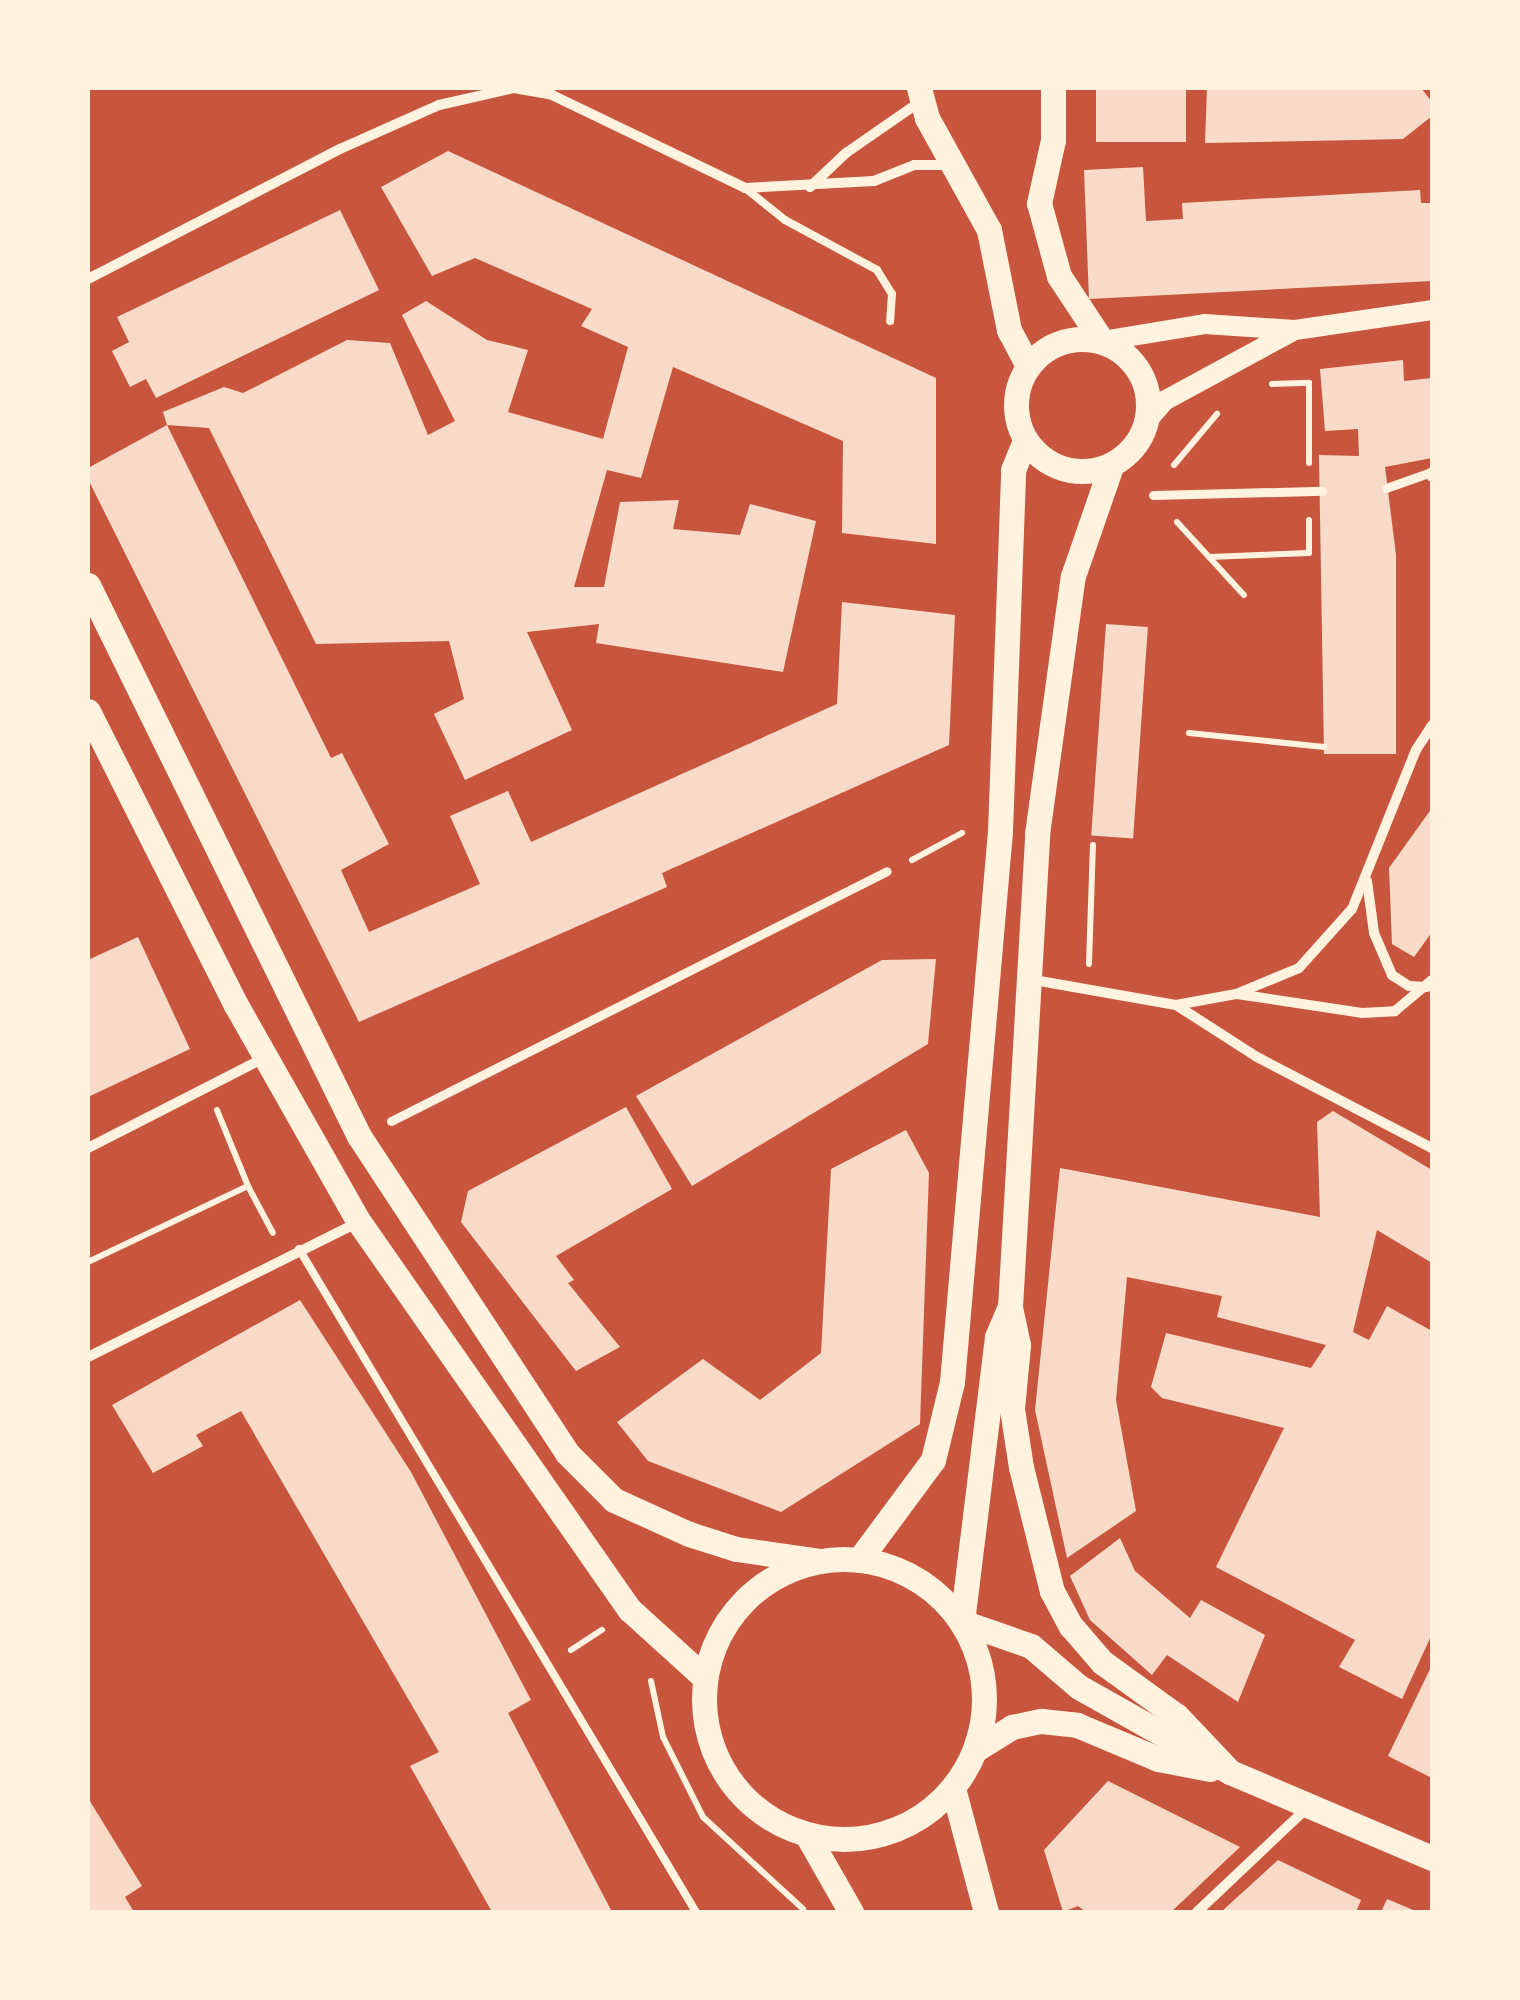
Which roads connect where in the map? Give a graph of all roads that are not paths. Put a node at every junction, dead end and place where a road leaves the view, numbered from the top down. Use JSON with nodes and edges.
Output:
{"nodes":[{"id":1,"x":1053,"y":88,"type":"edge"},
{"id":2,"x":923,"y":92,"type":"edge"},
{"id":3,"x":955,"y":166,"type":"junction"},
{"id":4,"x":810,"y":187,"type":"junction"},
{"id":5,"x":745,"y":188,"type":"junction"},
{"id":6,"x":88,"y":279,"type":"edge"},
{"id":7,"x":1432,"y":310,"type":"edge"},
{"id":8,"x":890,"y":320,"type":"dead end"},
{"id":9,"x":1295,"y":330,"type":"junction"},
{"id":10,"x":1102,"y":341,"type":"junction"},
{"id":11,"x":1028,"y":365,"type":"junction"},
{"id":12,"x":1146,"y":422,"type":"junction"},
{"id":13,"x":1025,"y":440,"type":"junction"},
{"id":14,"x":1111,"y":466,"type":"junction"},
{"id":15,"x":1432,"y":474,"type":"edge"},
{"id":16,"x":1386,"y":488,"type":"dead end"},
{"id":17,"x":1322,"y":491,"type":"dead end"},
{"id":18,"x":1153,"y":495,"type":"road end"},
{"id":19,"x":88,"y":585,"type":"edge"},
{"id":20,"x":88,"y":711,"type":"edge"},
{"id":21,"x":1432,"y":726,"type":"edge"},
{"id":22,"x":888,"y":871,"type":"road end"},
{"id":23,"x":1367,"y":880,"type":"junction"},
{"id":24,"x":1034,"y":980,"type":"junction"},
{"id":25,"x":1430,"y":984,"type":"edge"},
{"id":26,"x":1236,"y":994,"type":"junction"},
{"id":27,"x":1176,"y":1005,"type":"junction"},
{"id":28,"x":267,"y":1057,"type":"junction"},
{"id":29,"x":390,"y":1121,"type":"dead end"},
{"id":30,"x":88,"y":1148,"type":"edge"},
{"id":31,"x":1432,"y":1148,"type":"edge"},
{"id":32,"x":359,"y":1222,"type":"junction"},
{"id":33,"x":299,"y":1249,"type":"junction"},
{"id":34,"x":1010,"y":1307,"type":"junction"},
{"id":35,"x":88,"y":1357,"type":"edge"},
{"id":36,"x":858,"y":1560,"type":"junction"},
{"id":37,"x":819,"y":1562,"type":"junction"},
{"id":38,"x":962,"y":1622,"type":"junction"},
{"id":39,"x":705,"y":1678,"type":"junction"},
{"id":40,"x":976,"y":1750,"type":"junction"},
{"id":41,"x":1230,"y":1772,"type":"junction"},
{"id":42,"x":954,"y":1788,"type":"junction"},
{"id":43,"x":1308,"y":1807,"type":"junction"},
{"id":44,"x":807,"y":1835,"type":"junction"},
{"id":45,"x":1432,"y":1858,"type":"edge"},
{"id":46,"x":696,"y":1912,"type":"edge"},
{"id":47,"x":851,"y":1912,"type":"edge"},
{"id":48,"x":986,"y":1912,"type":"edge"},
{"id":49,"x":1197,"y":1912,"type":"edge"}],
"edges":[{"from":1,"to":10,"type":"main road"},
{"from":2,"to":3,"type":"main road"},
{"from":2,"to":4,"type":"street"},
{"from":3,"to":4,"type":"street"},
{"from":3,"to":11,"type":"main road"},
{"from":4,"to":5,"type":"street"},
{"from":5,"to":6,"type":"street"},
{"from":5,"to":8,"type":"lane"},
{"from":7,"to":9,"type":"main road"},
{"from":9,"to":10,"type":"main road"},
{"from":9,"to":12,"type":"main road"},
{"from":10,"to":11,"type":"main road"},
{"from":10,"to":12,"type":"main road"},
{"from":11,"to":13,"type":"main road"},
{"from":12,"to":14,"type":"main road"},
{"from":13,"to":14,"type":"main road"},
{"from":13,"to":36,"type":"main road"},
{"from":14,"to":24,"type":"main road"},
{"from":15,"to":16,"type":"street"},
{"from":17,"to":18,"type":"street"},
{"from":19,"to":37,"type":"main road"},
{"from":20,"to":28,"type":"main road"},
{"from":21,"to":23,"type":"street"},
{"from":22,"to":29,"type":"street"},
{"from":23,"to":25,"type":"street"},
{"from":23,"to":26,"type":"street"},
{"from":24,"to":27,"type":"street"},
{"from":24,"to":34,"type":"main road"},
{"from":25,"to":26,"type":"street"},
{"from":26,"to":27,"type":"street"},
{"from":27,"to":31,"type":"street"},
{"from":28,"to":30,"type":"street"},
{"from":28,"to":32,"type":"main road"},
{"from":32,"to":33,"type":"street"},
{"from":32,"to":39,"type":"main road"},
{"from":33,"to":35,"type":"street"},
{"from":33,"to":46,"type":"lane"},
{"from":34,"to":38,"type":"main road"},
{"from":34,"to":41,"type":"main road"},
{"from":36,"to":37,"type":"main road"},
{"from":36,"to":38,"type":"main road"},
{"from":37,"to":39,"type":"main road"},
{"from":38,"to":40,"type":"main road"},
{"from":38,"to":41,"type":"main road"},
{"from":39,"to":44,"type":"main road"},
{"from":40,"to":41,"type":"main road"},
{"from":40,"to":42,"type":"main road"},
{"from":41,"to":43,"type":"main road"},
{"from":42,"to":44,"type":"main road"},
{"from":42,"to":48,"type":"main road"},
{"from":43,"to":45,"type":"main road"},
{"from":43,"to":49,"type":"street"},
{"from":44,"to":47,"type":"main road"}]}
